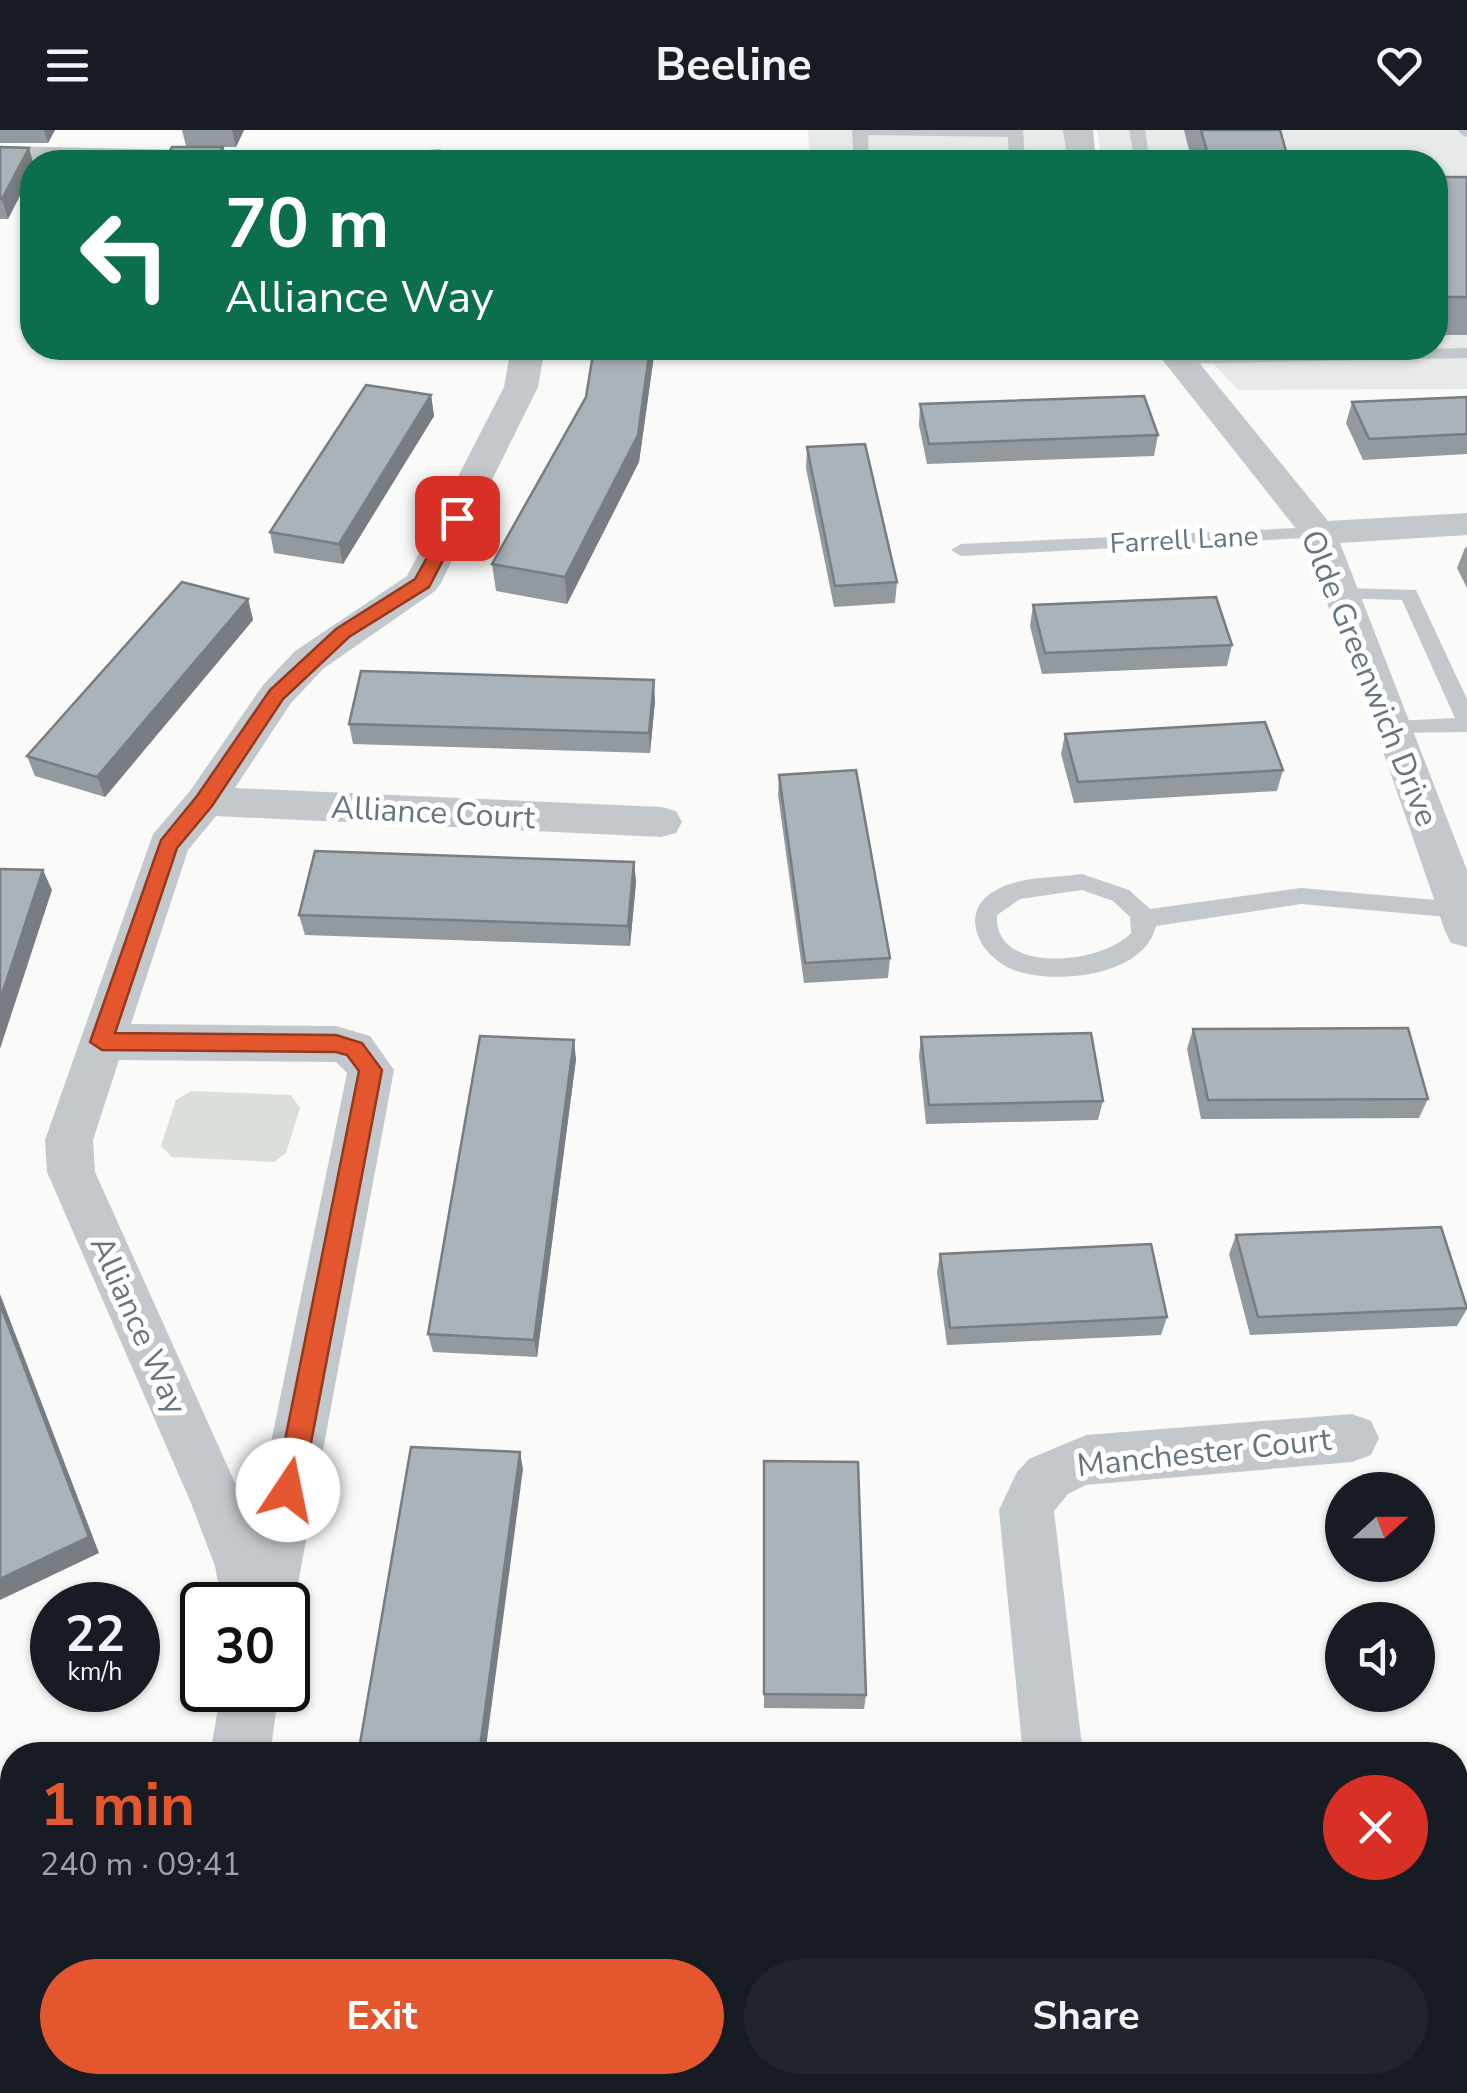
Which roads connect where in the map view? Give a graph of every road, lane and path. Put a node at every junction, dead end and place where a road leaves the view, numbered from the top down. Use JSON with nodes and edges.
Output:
{"nodes":[{"id":1,"x":864,"y":130,"type":"edge"},
{"id":2,"x":1014,"y":131,"type":"edge"},
{"id":3,"x":526,"y":360,"type":"edge"},
{"id":4,"x":1180,"y":360,"type":"edge"},
{"id":5,"x":1467,"y":524,"type":"edge"},
{"id":6,"x":1318,"y":533,"type":"junction"},
{"id":7,"x":961,"y":550,"type":"dead end"},
{"id":8,"x":1342,"y":594,"type":"junction"},
{"id":9,"x":1467,"y":724,"type":"edge"},
{"id":10,"x":1396,"y":728,"type":"junction"},
{"id":11,"x":204,"y":801,"type":"junction"},
{"id":12,"x":661,"y":822,"type":"dead end"},
{"id":13,"x":1143,"y":918,"type":"junction"},
{"id":14,"x":1463,"y":921,"type":"edge"},
{"id":15,"x":102,"y":1042,"type":"junction"},
{"id":16,"x":1352,"y":1438,"type":"dead end"},
{"id":17,"x":246,"y":1582,"type":"edge"},
{"id":18,"x":271,"y":1582,"type":"edge"},
{"id":19,"x":247,"y":1712,"type":"edge"},
{"id":20,"x":242,"y":1742,"type":"edge"},
{"id":21,"x":1052,"y":1742,"type":"edge"}],
"edges":[{"from":1,"to":2,"type":"lane"},
{"from":3,"to":11,"type":"street","name":"Alliance Way"},
{"from":4,"to":6,"type":"street","name":"Olde Greenwich Drive"},
{"from":5,"to":6,"type":"street","name":"Farrell Lane"},
{"from":6,"to":7,"type":"lane","name":"Farrell Lane"},
{"from":6,"to":8,"type":"street","name":"Olde Greenwich Drive"},
{"from":8,"to":9,"type":"lane"},
{"from":8,"to":10,"type":"street","name":"Olde Greenwich Drive"},
{"from":9,"to":10,"type":"lane"},
{"from":10,"to":14,"type":"street","name":"Olde Greenwich Drive"},
{"from":11,"to":12,"type":"street","name":"Alliance Court"},
{"from":11,"to":15,"type":"street","name":"Alliance Way"},
{"from":13,"to":13,"type":"lane"},
{"from":13,"to":14,"type":"lane"},
{"from":15,"to":17,"type":"street","name":"Alliance Way"},
{"from":15,"to":18,"type":"street"},
{"from":16,"to":21,"type":"street","name":"Manchester Court"},
{"from":19,"to":20,"type":"street"}]}
